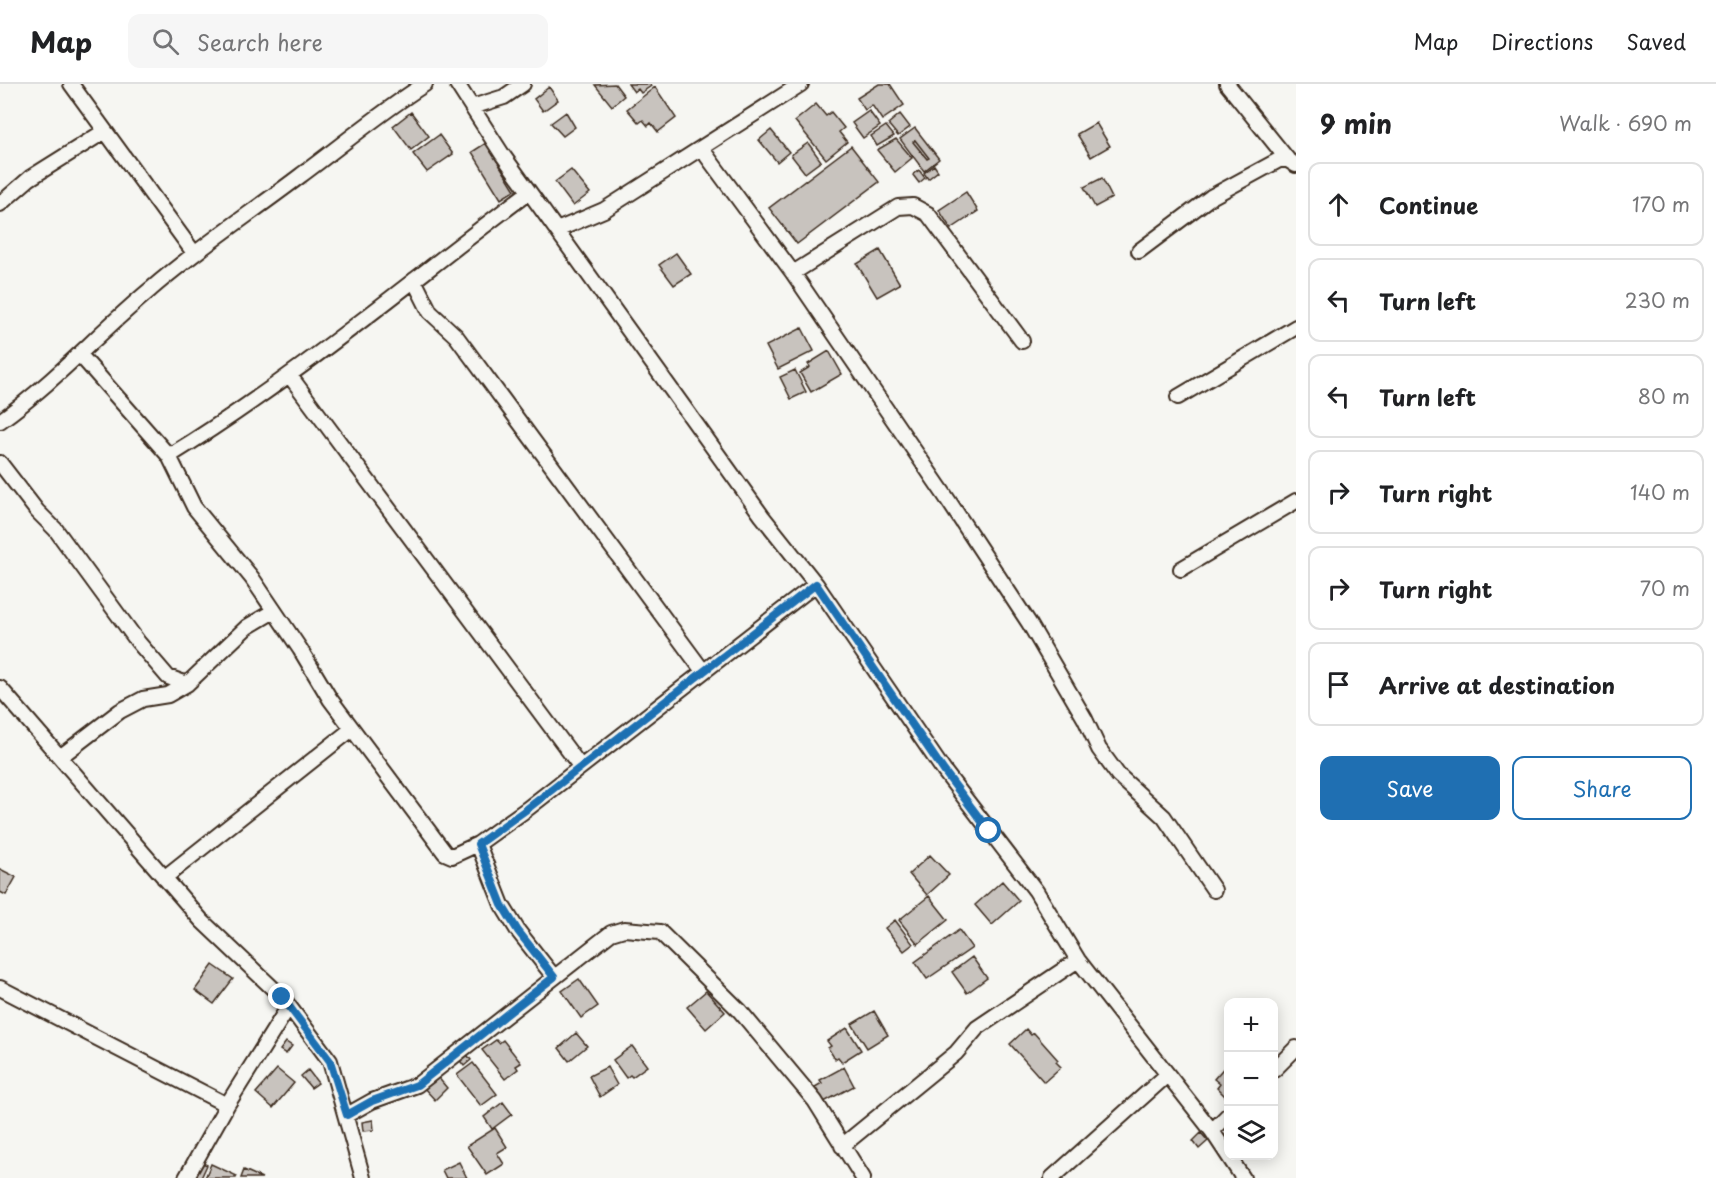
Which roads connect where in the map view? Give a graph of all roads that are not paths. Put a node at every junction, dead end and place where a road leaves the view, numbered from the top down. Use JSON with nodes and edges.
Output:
{"nodes":[{"id":1,"x":71,"y":84,"type":"edge"},
{"id":2,"x":425,"y":84,"type":"edge"},
{"id":3,"x":457,"y":84,"type":"edge"},
{"id":4,"x":523,"y":84,"type":"edge"},
{"id":5,"x":801,"y":84,"type":"edge"},
{"id":6,"x":1227,"y":84,"type":"edge"},
{"id":7,"x":472,"y":107,"type":"junction"},
{"id":8,"x":105,"y":132,"type":"junction"},
{"id":9,"x":701,"y":147,"type":"junction"},
{"id":10,"x":1292,"y":162,"type":"edge"},
{"id":11,"x":529,"y":192,"type":"junction"},
{"id":12,"x":0,"y":204,"type":"edge"},
{"id":13,"x":557,"y":230,"type":"junction"},
{"id":14,"x":1139,"y":251,"type":"dead end"},
{"id":15,"x":194,"y":253,"type":"junction"},
{"id":16,"x":793,"y":273,"type":"junction"},
{"id":17,"x":414,"y":280,"type":"junction"},
{"id":18,"x":1296,"y":327,"type":"edge"},
{"id":19,"x":1022,"y":341,"type":"dead end"},
{"id":20,"x":81,"y":356,"type":"junction"},
{"id":21,"x":290,"y":376,"type":"junction"},
{"id":22,"x":1178,"y":397,"type":"dead end"},
{"id":23,"x":0,"y":422,"type":"edge"},
{"id":24,"x":169,"y":456,"type":"junction"},
{"id":25,"x":0,"y":463,"type":"edge"},
{"id":26,"x":1296,"y":501,"type":"edge"},
{"id":27,"x":1181,"y":569,"type":"dead end"},
{"id":28,"x":816,"y":584,"type":"junction"},
{"id":29,"x":274,"y":611,"type":"junction"},
{"id":30,"x":704,"y":671,"type":"junction"},
{"id":31,"x":187,"y":684,"type":"junction"},
{"id":32,"x":0,"y":688,"type":"edge"},
{"id":33,"x":352,"y":729,"type":"junction"},
{"id":34,"x":60,"y":757,"type":"junction"},
{"id":35,"x":580,"y":766,"type":"junction"},
{"id":36,"x":478,"y":844,"type":"junction"},
{"id":37,"x":164,"y":878,"type":"junction"},
{"id":38,"x":1214,"y":890,"type":"dead end"},
{"id":39,"x":1078,"y":960,"type":"junction"},
{"id":40,"x":554,"y":977,"type":"junction"},
{"id":41,"x":0,"y":988,"type":"edge"},
{"id":42,"x":289,"y":1006,"type":"junction"},
{"id":43,"x":1296,"y":1048,"type":"edge"},
{"id":44,"x":1278,"y":1066,"type":"edge"},
{"id":45,"x":1167,"y":1075,"type":"junction"},
{"id":46,"x":227,"y":1105,"type":"junction"},
{"id":47,"x":347,"y":1115,"type":"junction"},
{"id":48,"x":1224,"y":1118,"type":"edge"},
{"id":49,"x":1212,"y":1131,"type":"junction"},
{"id":50,"x":842,"y":1146,"type":"junction"},
{"id":51,"x":1066,"y":1174,"type":"edge"},
{"id":52,"x":186,"y":1178,"type":"edge"},
{"id":53,"x":363,"y":1178,"type":"edge"},
{"id":54,"x":863,"y":1178,"type":"edge"},
{"id":55,"x":1052,"y":1178,"type":"edge"},
{"id":56,"x":1243,"y":1178,"type":"edge"}],
"edges":[{"from":1,"to":8,"type":"street"},
{"from":2,"to":15,"type":"street"},
{"from":3,"to":7,"type":"street"},
{"from":4,"to":7,"type":"street"},
{"from":5,"to":9,"type":"street"},
{"from":6,"to":10,"type":"street"},
{"from":7,"to":11,"type":"street"},
{"from":8,"to":12,"type":"street"},
{"from":8,"to":15,"type":"street"},
{"from":9,"to":13,"type":"street"},
{"from":9,"to":16,"type":"street"},
{"from":10,"to":14,"type":"street"},
{"from":11,"to":13,"type":"street"},
{"from":11,"to":17,"type":"street"},
{"from":13,"to":28,"type":"street"},
{"from":15,"to":20,"type":"street"},
{"from":16,"to":19,"type":"street"},
{"from":16,"to":38,"type":"street"},
{"from":17,"to":21,"type":"street"},
{"from":17,"to":30,"type":"street"},
{"from":18,"to":22,"type":"street"},
{"from":20,"to":23,"type":"street"},
{"from":20,"to":24,"type":"street"},
{"from":21,"to":24,"type":"street"},
{"from":21,"to":35,"type":"street"},
{"from":24,"to":29,"type":"street"},
{"from":25,"to":31,"type":"street"},
{"from":26,"to":27,"type":"street"},
{"from":28,"to":30,"type":"street"},
{"from":28,"to":39,"type":"street"},
{"from":29,"to":31,"type":"street"},
{"from":29,"to":33,"type":"street"},
{"from":30,"to":35,"type":"street"},
{"from":31,"to":34,"type":"street"},
{"from":32,"to":34,"type":"street"},
{"from":33,"to":36,"type":"street"},
{"from":33,"to":37,"type":"street"},
{"from":34,"to":37,"type":"street"},
{"from":35,"to":36,"type":"street"},
{"from":36,"to":40,"type":"street"},
{"from":37,"to":42,"type":"street"},
{"from":39,"to":45,"type":"street"},
{"from":39,"to":50,"type":"street"},
{"from":40,"to":47,"type":"street"},
{"from":40,"to":50,"type":"street"},
{"from":41,"to":46,"type":"street"},
{"from":42,"to":46,"type":"street"},
{"from":42,"to":47,"type":"street"},
{"from":43,"to":44,"type":"street"},
{"from":45,"to":49,"type":"street"},
{"from":45,"to":51,"type":"street"},
{"from":46,"to":52,"type":"street"},
{"from":47,"to":53,"type":"street"},
{"from":48,"to":49,"type":"street"},
{"from":49,"to":56,"type":"street"},
{"from":50,"to":54,"type":"street"},
{"from":51,"to":55,"type":"street"}]}
